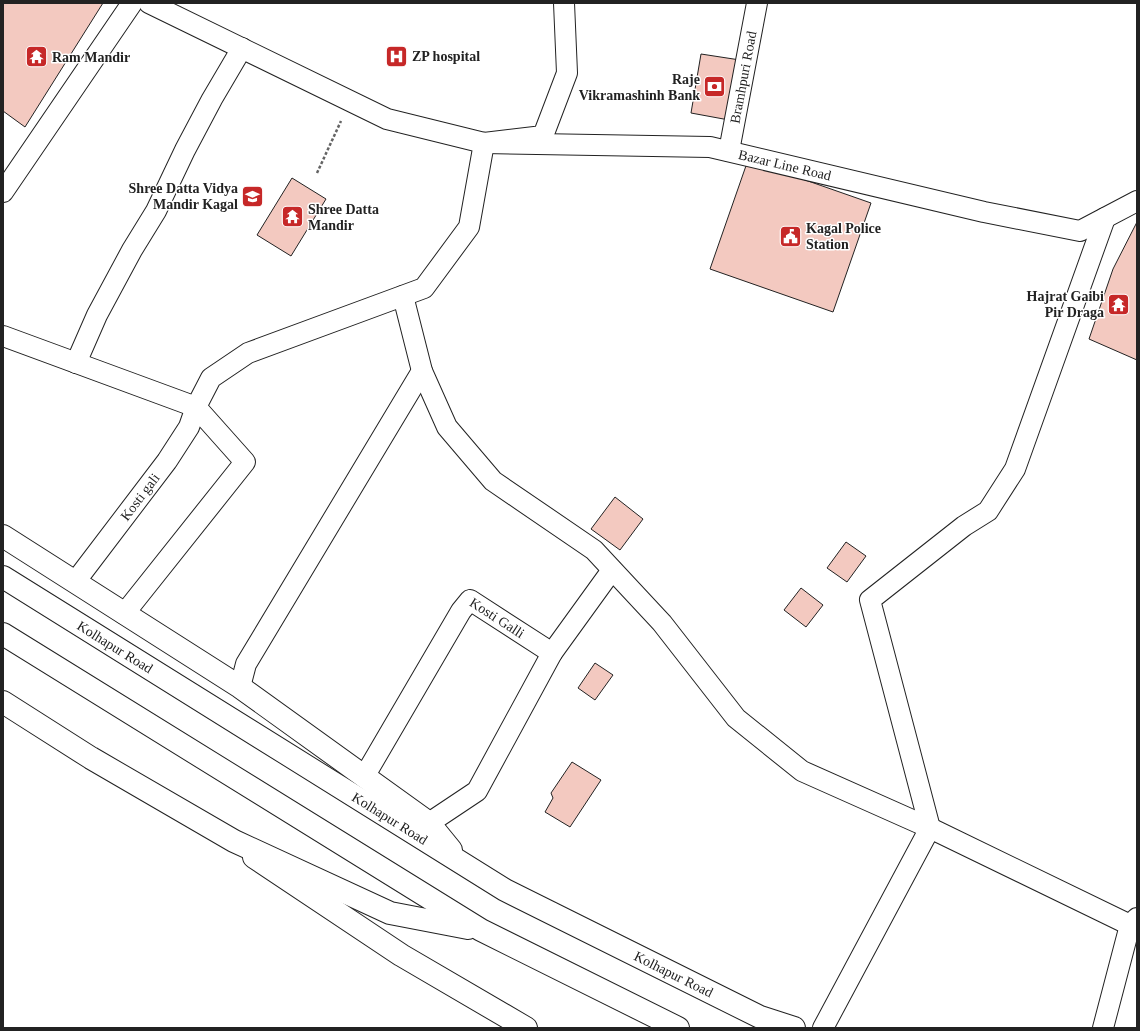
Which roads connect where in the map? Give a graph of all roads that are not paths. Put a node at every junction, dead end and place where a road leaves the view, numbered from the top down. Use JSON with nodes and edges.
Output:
{"nodes":[{"id":1,"x":132,"y":3,"type":"edge"},
{"id":2,"x":149,"y":3,"type":"edge"},
{"id":3,"x":564,"y":3,"type":"edge"},
{"id":4,"x":757,"y":3,"type":"edge"},
{"id":5,"x":242,"y":48,"type":"junction"},
{"id":6,"x":484,"y":143,"type":"junction"},
{"id":7,"x":730,"y":152,"type":"junction"},
{"id":8,"x":3,"y":192,"type":"edge"},
{"id":9,"x":1137,"y":201,"type":"edge"},
{"id":10,"x":1106,"y":218,"type":"junction"},
{"id":11,"x":404,"y":296,"type":"junction"},
{"id":12,"x":3,"y":336,"type":"edge"},
{"id":13,"x":76,"y":363,"type":"junction"},
{"id":14,"x":422,"y":371,"type":"junction"},
{"id":15,"x":196,"y":407,"type":"junction"},
{"id":16,"x":3,"y":536,"type":"edge"},
{"id":17,"x":612,"y":570,"type":"junction"},
{"id":18,"x":3,"y":577,"type":"edge"},
{"id":19,"x":75,"y":582,"type":"junction"},
{"id":20,"x":124,"y":614,"type":"junction"},
{"id":21,"x":3,"y":634,"type":"edge"},
{"id":22,"x":552,"y":653,"type":"junction"},
{"id":23,"x":240,"y":687,"type":"junction"},
{"id":24,"x":3,"y":702,"type":"edge"},
{"id":25,"x":364,"y":776,"type":"junction"},
{"id":26,"x":196,"y":819,"type":"junction"},
{"id":27,"x":429,"y":823,"type":"junction"},
{"id":28,"x":930,"y":828,"type":"junction"},
{"id":29,"x":462,"y":863,"type":"junction"},
{"id":30,"x":1134,"y":922,"type":"edge"},
{"id":31,"x":481,"y":930,"type":"junction"},
{"id":32,"x":526,"y":1028,"type":"edge"},
{"id":33,"x":678,"y":1028,"type":"edge"},
{"id":34,"x":794,"y":1028,"type":"edge"},
{"id":35,"x":823,"y":1028,"type":"edge"},
{"id":36,"x":1103,"y":1028,"type":"edge"}],
"edges":[{"from":1,"to":8,"type":"street"},
{"from":2,"to":5,"type":"street"},
{"from":3,"to":6,"type":"street"},
{"from":4,"to":7,"type":"street","name":"Bramhpuri Road"},
{"from":5,"to":6,"type":"street"},
{"from":5,"to":13,"type":"street"},
{"from":6,"to":7,"type":"street","name":"Bazar Line Road"},
{"from":6,"to":11,"type":"street","name":"Kosti gali"},
{"from":7,"to":10,"type":"street","name":"Bazar Line Road"},
{"from":9,"to":10,"type":"street"},
{"from":10,"to":28,"type":"street"},
{"from":11,"to":14,"type":"street"},
{"from":11,"to":15,"type":"street","name":"Kosti gali"},
{"from":12,"to":13,"type":"street"},
{"from":13,"to":15,"type":"street"},
{"from":14,"to":17,"type":"street"},
{"from":14,"to":23,"type":"street"},
{"from":15,"to":19,"type":"street","name":"Kosti gali"},
{"from":15,"to":20,"type":"street"},
{"from":16,"to":19,"type":"main road"},
{"from":17,"to":22,"type":"street"},
{"from":17,"to":28,"type":"street"},
{"from":18,"to":29,"type":"main road","name":"Kolhapur Road"},
{"from":19,"to":20,"type":"main road"},
{"from":20,"to":23,"type":"main road"},
{"from":21,"to":31,"type":"main road"},
{"from":22,"to":25,"type":"street","name":"Kosti Galli"},
{"from":22,"to":27,"type":"street"},
{"from":23,"to":25,"type":"main road"},
{"from":24,"to":26,"type":"main road"},
{"from":25,"to":27,"type":"main road"},
{"from":26,"to":31,"type":"main road"},
{"from":26,"to":32,"type":"main road"},
{"from":27,"to":29,"type":"main road"},
{"from":28,"to":30,"type":"street"},
{"from":28,"to":35,"type":"street"},
{"from":29,"to":34,"type":"main road","name":"Kolhapur Road"},
{"from":30,"to":36,"type":"street"},
{"from":31,"to":33,"type":"main road"}]}
